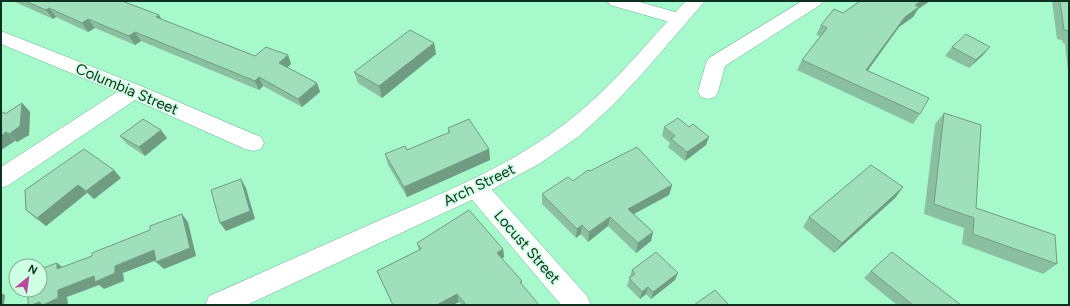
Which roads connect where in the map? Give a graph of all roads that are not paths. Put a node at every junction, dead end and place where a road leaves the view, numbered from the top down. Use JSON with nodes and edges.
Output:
{"nodes":[{"id":1,"x":616,"y":1,"type":"edge"},
{"id":2,"x":696,"y":1,"type":"edge"},
{"id":3,"x":814,"y":1,"type":"edge"},
{"id":4,"x":640,"y":4,"type":"edge"},
{"id":5,"x":680,"y":19,"type":"junction"},
{"id":6,"x":1,"y":37,"type":"edge"},
{"id":7,"x":134,"y":91,"type":"junction"},
{"id":8,"x":708,"y":92,"type":"dead end"},
{"id":9,"x":253,"y":142,"type":"dead end"},
{"id":10,"x":1,"y":180,"type":"edge"},
{"id":11,"x":476,"y":188,"type":"junction"},
{"id":12,"x":218,"y":305,"type":"edge"},
{"id":13,"x":578,"y":305,"type":"edge"}],
"edges":[{"from":1,"to":4,"type":"street"},
{"from":2,"to":5,"type":"street","name":"Arch Street"},
{"from":3,"to":8,"type":"street"},
{"from":4,"to":5,"type":"street"},
{"from":5,"to":11,"type":"street","name":"Arch Street"},
{"from":6,"to":7,"type":"street","name":"Columbia Street"},
{"from":7,"to":9,"type":"street","name":"Columbia Street"},
{"from":7,"to":10,"type":"street"},
{"from":11,"to":12,"type":"street","name":"Arch Street"},
{"from":11,"to":13,"type":"street","name":"Locust Street"}]}
